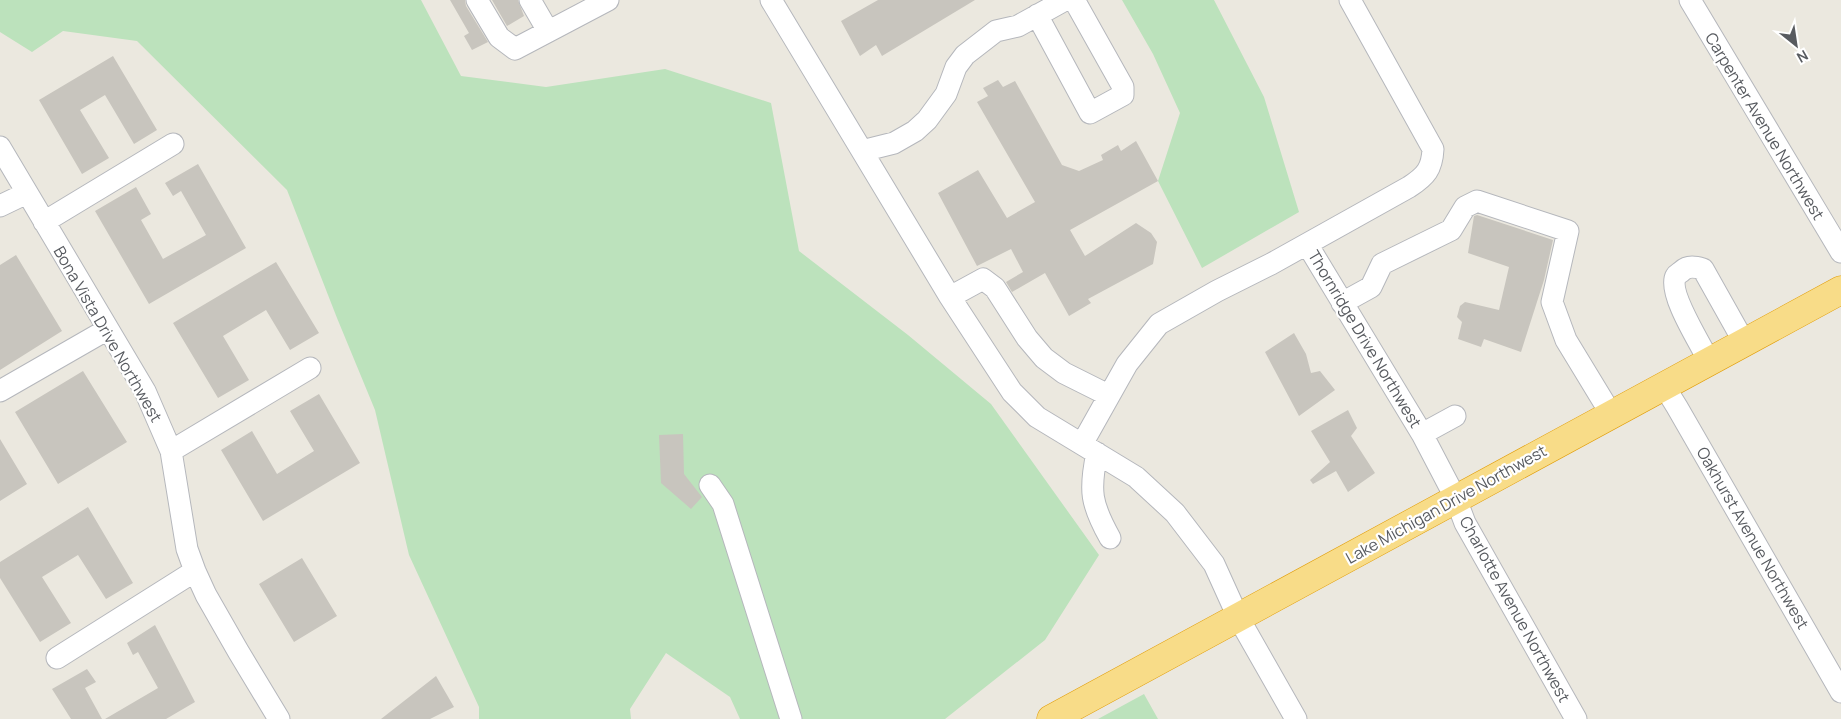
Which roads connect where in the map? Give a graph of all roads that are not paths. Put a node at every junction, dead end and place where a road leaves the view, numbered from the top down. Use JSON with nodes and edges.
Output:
{"nodes":[{"id":1,"x":477,"y":0,"type":"edge"},
{"id":2,"x":530,"y":0,"type":"edge"},
{"id":3,"x":608,"y":0,"type":"edge"},
{"id":4,"x":771,"y":0,"type":"edge"},
{"id":5,"x":1065,"y":0,"type":"edge"},
{"id":6,"x":1071,"y":0,"type":"edge"},
{"id":7,"x":1350,"y":0,"type":"edge"},
{"id":8,"x":1690,"y":0,"type":"edge"},
{"id":9,"x":1038,"y":15,"type":"junction"},
{"id":10,"x":548,"y":32,"type":"junction"},
{"id":11,"x":174,"y":144,"type":"dead end"},
{"id":12,"x":0,"y":147,"type":"edge"},
{"id":13,"x":862,"y":151,"type":"junction"},
{"id":14,"x":27,"y":193,"type":"junction"},
{"id":15,"x":0,"y":206,"type":"edge"},
{"id":16,"x":44,"y":222,"type":"junction"},
{"id":17,"x":1307,"y":244,"type":"junction"},
{"id":18,"x":1841,"y":252,"type":"edge"},
{"id":19,"x":1841,"y":290,"type":"edge"},
{"id":20,"x":950,"y":297,"type":"junction"},
{"id":21,"x":1342,"y":303,"type":"junction"},
{"id":22,"x":108,"y":329,"type":"junction"},
{"id":23,"x":1744,"y":342,"type":"junction"},
{"id":24,"x":1710,"y":361,"type":"junction"},
{"id":25,"x":310,"y":368,"type":"dead end"},
{"id":26,"x":1664,"y":386,"type":"junction"},
{"id":27,"x":0,"y":392,"type":"edge"},
{"id":28,"x":1108,"y":395,"type":"junction"},
{"id":29,"x":1611,"y":414,"type":"junction"},
{"id":30,"x":1455,"y":416,"type":"dead end"},
{"id":31,"x":1422,"y":434,"type":"junction"},
{"id":32,"x":1089,"y":449,"type":"junction"},
{"id":33,"x":172,"y":451,"type":"junction"},
{"id":34,"x":710,"y":485,"type":"dead end"},
{"id":35,"x":1456,"y":499,"type":"junction"},
{"id":36,"x":1110,"y":538,"type":"dead end"},
{"id":37,"x":195,"y":572,"type":"junction"},
{"id":38,"x":1238,"y":617,"type":"junction"},
{"id":39,"x":57,"y":658,"type":"dead end"},
{"id":40,"x":1841,"y":692,"type":"edge"},
{"id":41,"x":279,"y":719,"type":"edge"},
{"id":42,"x":791,"y":719,"type":"edge"},
{"id":43,"x":1051,"y":719,"type":"edge"},
{"id":44,"x":1296,"y":719,"type":"edge"},
{"id":45,"x":1576,"y":719,"type":"edge"}],
"edges":[{"from":1,"to":10,"type":"street"},
{"from":2,"to":10,"type":"street"},
{"from":3,"to":10,"type":"street"},
{"from":4,"to":13,"type":"street"},
{"from":5,"to":9,"type":"street"},
{"from":6,"to":9,"type":"street"},
{"from":7,"to":17,"type":"street"},
{"from":8,"to":18,"type":"street","name":"Carpenter Avenue Northwest"},
{"from":9,"to":13,"type":"street"},
{"from":11,"to":16,"type":"street"},
{"from":12,"to":14,"type":"street","name":"Bona Vista Drive Northwest"},
{"from":13,"to":20,"type":"street"},
{"from":14,"to":15,"type":"street"},
{"from":14,"to":16,"type":"street","name":"Bona Vista Drive Northwest"},
{"from":16,"to":22,"type":"street","name":"Bona Vista Drive Northwest"},
{"from":17,"to":21,"type":"street","name":"Thornridge Drive Northwest"},
{"from":17,"to":28,"type":"street","name":"Thornridge Drive Northwest"},
{"from":19,"to":23,"type":"highway","name":"Lake Michigan Drive Northwest"},
{"from":20,"to":28,"type":"street"},
{"from":20,"to":32,"type":"street"},
{"from":21,"to":29,"type":"street"},
{"from":21,"to":31,"type":"street","name":"Thornridge Drive Northwest"},
{"from":22,"to":27,"type":"street"},
{"from":22,"to":33,"type":"street","name":"Bona Vista Drive Northwest"},
{"from":23,"to":24,"type":"highway","name":"Lake Michigan Drive Northwest"},
{"from":23,"to":24,"type":"street"},
{"from":24,"to":26,"type":"highway","name":"Lake Michigan Drive Northwest"},
{"from":25,"to":33,"type":"street"},
{"from":26,"to":29,"type":"highway","name":"Lake Michigan Drive Northwest"},
{"from":26,"to":40,"type":"street","name":"Oakhurst Avenue Northwest"},
{"from":28,"to":32,"type":"street","name":"Thornridge Drive Northwest"},
{"from":29,"to":35,"type":"highway","name":"Lake Michigan Drive Northwest"},
{"from":30,"to":31,"type":"street"},
{"from":31,"to":35,"type":"street","name":"Thornridge Drive Northwest"},
{"from":32,"to":36,"type":"street","name":"Thornridge Drive Northwest"},
{"from":32,"to":38,"type":"street"},
{"from":33,"to":37,"type":"street","name":"Bona Vista Drive Northwest"},
{"from":34,"to":42,"type":"street"},
{"from":35,"to":38,"type":"highway","name":"Lake Michigan Drive Northwest"},
{"from":35,"to":45,"type":"street","name":"Charlotte Avenue Northwest"},
{"from":37,"to":39,"type":"street"},
{"from":37,"to":41,"type":"street","name":"Bona Vista Drive Northwest"},
{"from":38,"to":43,"type":"highway","name":"Lake Michigan Drive Northwest"},
{"from":38,"to":44,"type":"street"}]}
